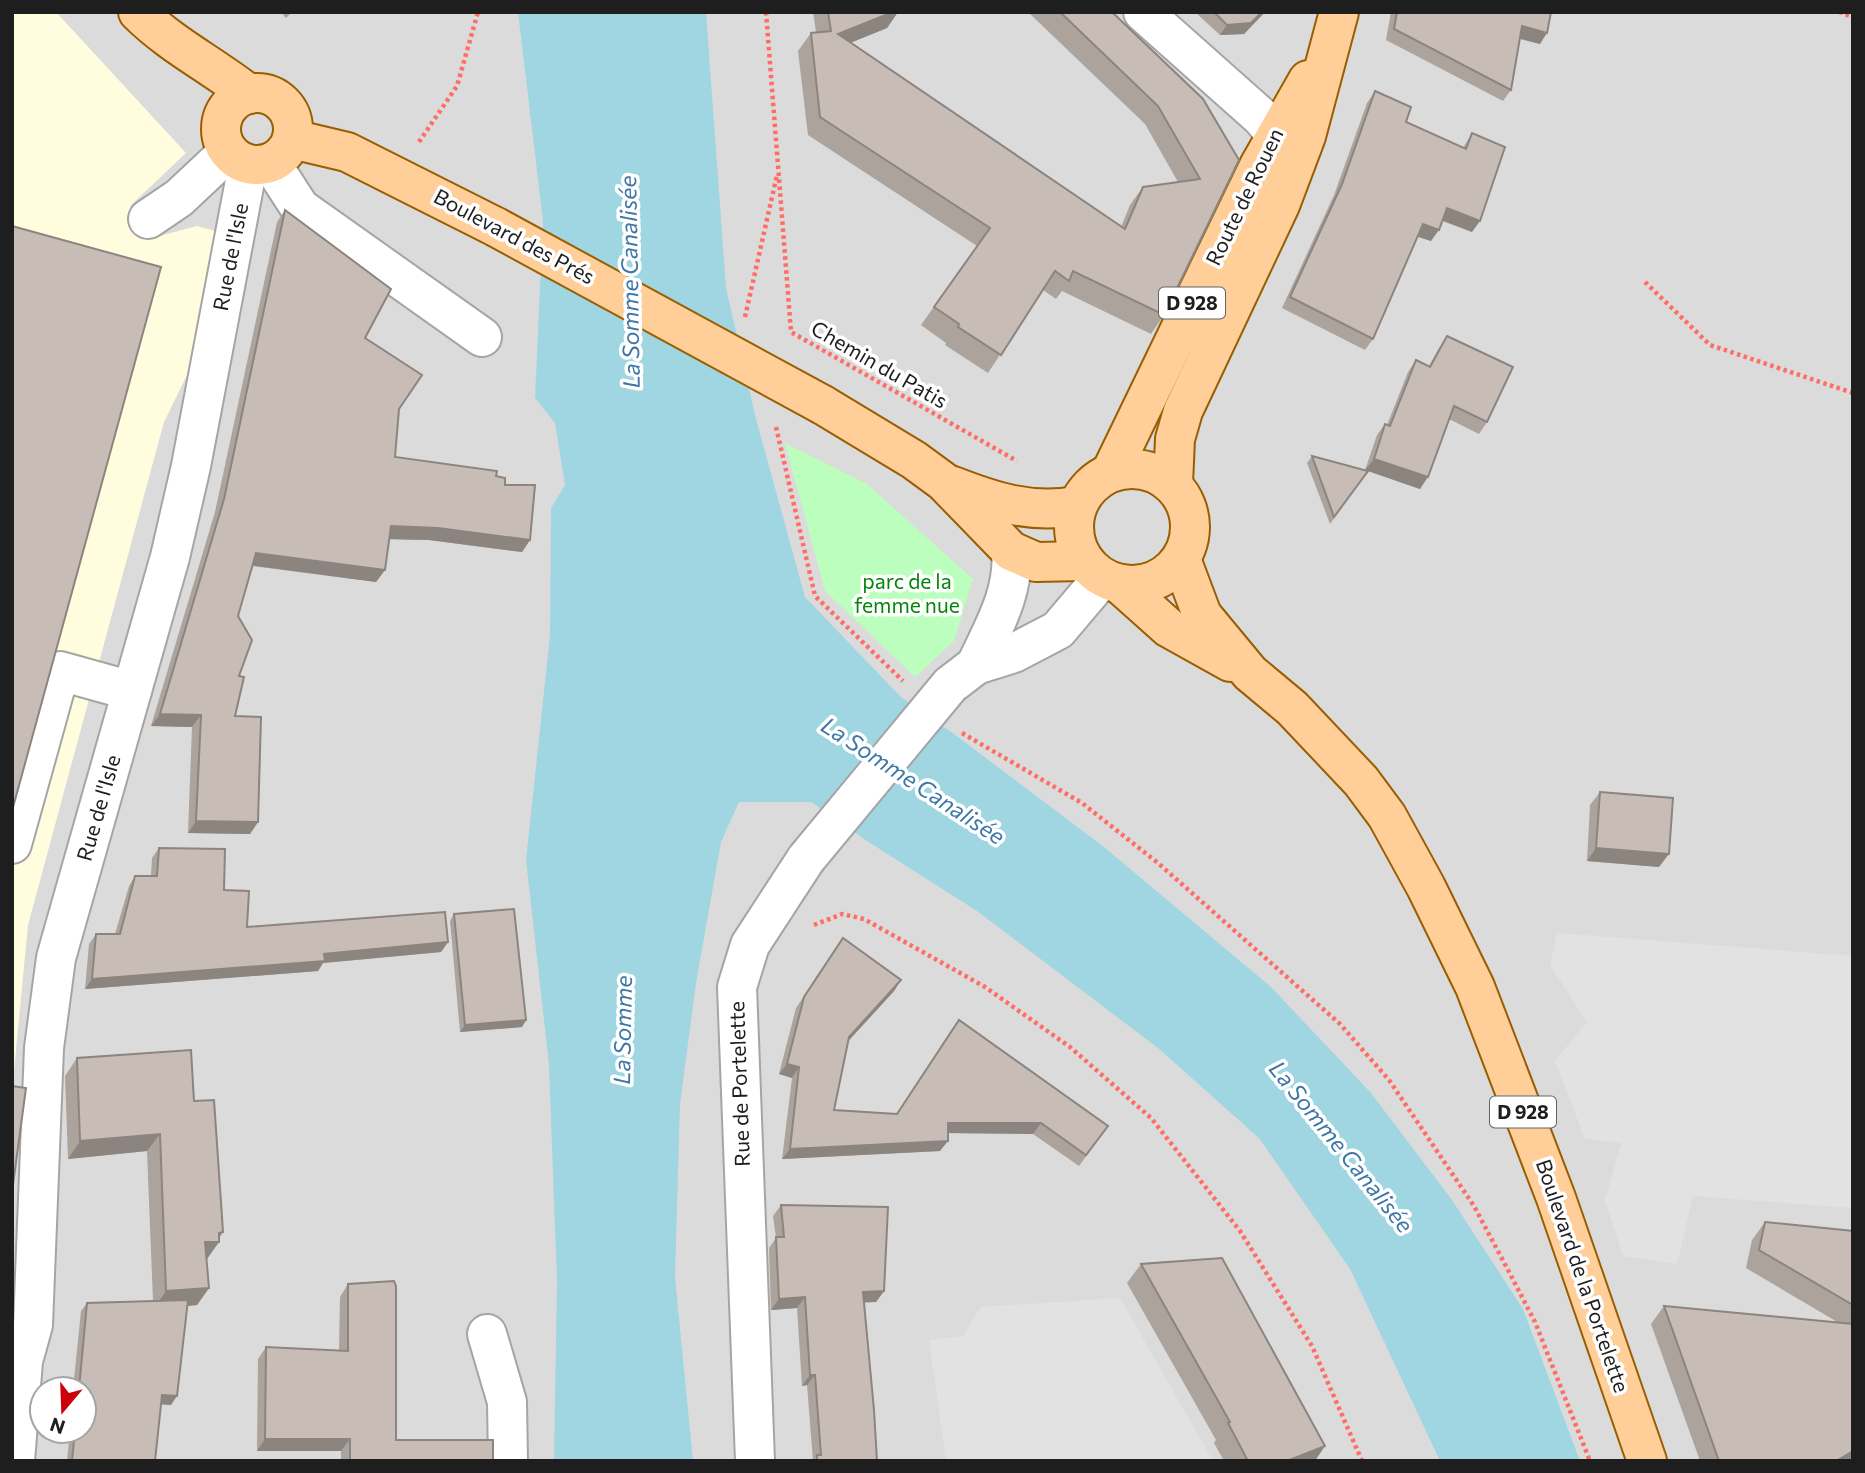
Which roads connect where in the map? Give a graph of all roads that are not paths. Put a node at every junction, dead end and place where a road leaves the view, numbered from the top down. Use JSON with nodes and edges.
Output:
{"nodes":[{"id":1,"x":1143,"y":12,"type":"edge"},
{"id":2,"x":145,"y":20,"type":"edge"},
{"id":3,"x":1336,"y":26,"type":"edge"},
{"id":4,"x":249,"y":93,"type":"junction"},
{"id":5,"x":1289,"y":140,"type":"junction"},
{"id":6,"x":252,"y":150,"type":"junction"},
{"id":7,"x":148,"y":219,"type":"dead end"},
{"id":8,"x":482,"y":337,"type":"dead end"},
{"id":9,"x":1111,"y":472,"type":"junction"},
{"id":10,"x":944,"y":482,"type":"junction"},
{"id":11,"x":1172,"y":484,"type":"junction"},
{"id":12,"x":1076,"y":506,"type":"junction"},
{"id":13,"x":1011,"y":551,"type":"junction"},
{"id":14,"x":1181,"y":559,"type":"junction"},
{"id":15,"x":1103,"y":575,"type":"junction"},
{"id":16,"x":1250,"y":673,"type":"junction"},
{"id":17,"x":963,"y":675,"type":"junction"},
{"id":18,"x":132,"y":691,"type":"junction"},
{"id":19,"x":12,"y":844,"type":"edge"},
{"id":20,"x":22,"y":1324,"type":"edge"},
{"id":21,"x":487,"y":1334,"type":"dead end"},
{"id":22,"x":15,"y":1461,"type":"edge"},
{"id":23,"x":508,"y":1461,"type":"edge"},
{"id":24,"x":755,"y":1461,"type":"edge"},
{"id":25,"x":1647,"y":1461,"type":"edge"}],
"edges":[{"from":1,"to":5,"type":"street"},
{"from":2,"to":4,"type":"main road"},
{"from":2,"to":6,"type":"main road"},
{"from":3,"to":5,"type":"main road","name":"Route de Rouen","number":"D 928"},
{"from":4,"to":6,"type":"main road"},
{"from":4,"to":6,"type":"main road"},
{"from":5,"to":9,"type":"main road","name":"Route de Rouen","number":"D 928"},
{"from":5,"to":11,"type":"main road","name":"Route de Rouen","number":"D 928"},
{"from":6,"to":7,"type":"street"},
{"from":6,"to":8,"type":"street"},
{"from":6,"to":10,"type":"main road","name":"Boulevard des Prés","bridge":true},
{"from":6,"to":18,"type":"street","name":"Rue de l'Isle"},
{"from":9,"to":11,"type":"main road"},
{"from":9,"to":12,"type":"main road"},
{"from":10,"to":12,"type":"main road","name":"Boulevard des Prés"},
{"from":10,"to":13,"type":"main road","name":"Boulevard des Prés"},
{"from":11,"to":14,"type":"main road"},
{"from":12,"to":15,"type":"main road"},
{"from":13,"to":15,"type":"main road","name":"Boulevard des Prés"},
{"from":13,"to":17,"type":"street","name":"Rue de Portelette"},
{"from":14,"to":15,"type":"main road"},
{"from":14,"to":16,"type":"main road","name":"Boulevard de la Portelette","number":"D 928"},
{"from":15,"to":16,"type":"main road","name":"Boulevard de la Portelette","number":"D 928"},
{"from":15,"to":17,"type":"street"},
{"from":16,"to":25,"type":"main road","name":"Boulevard de la Portelette","number":"D 928"},
{"from":17,"to":24,"type":"street","name":"Rue de Portelette","bridge":true},
{"from":18,"to":19,"type":"street"},
{"from":18,"to":20,"type":"street","name":"Rue de l'Isle"},
{"from":20,"to":22,"type":"street","name":"Rue de l'Isle"},
{"from":21,"to":23,"type":"street"}]}
